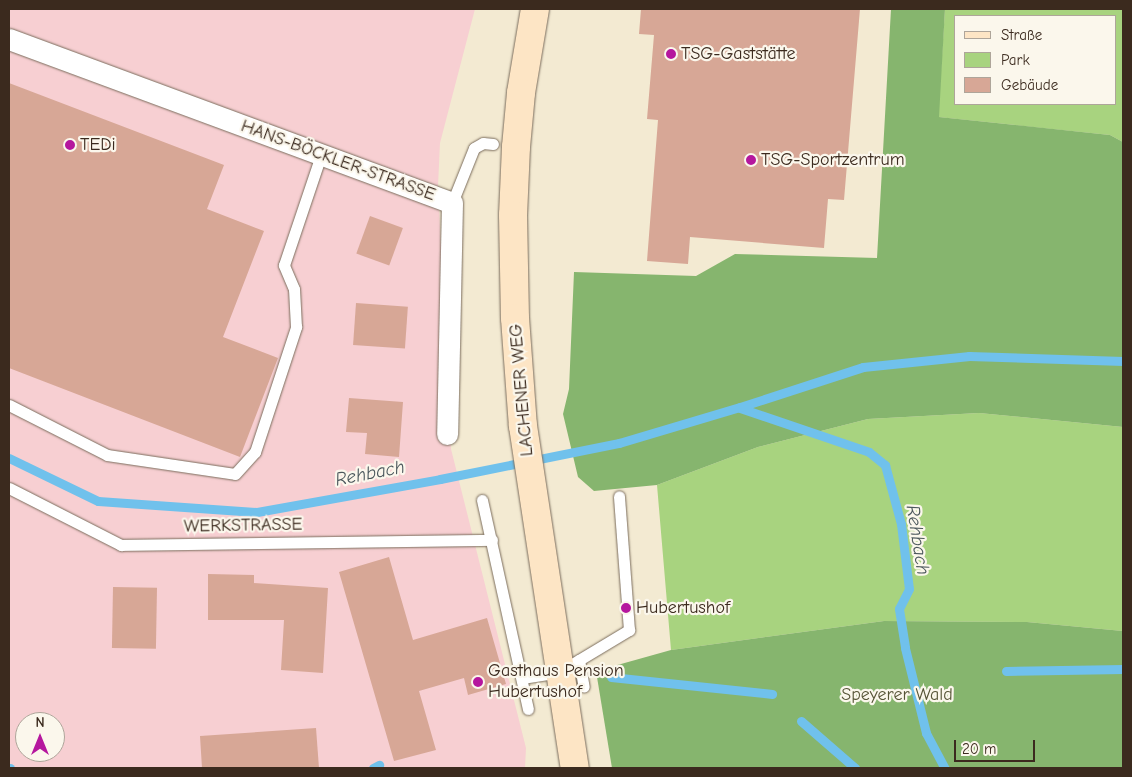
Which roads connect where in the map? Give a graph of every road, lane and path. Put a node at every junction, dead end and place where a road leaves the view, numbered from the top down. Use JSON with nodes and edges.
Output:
{"nodes":[{"id":1,"x":535,"y":9,"type":"edge"},
{"id":2,"x":9,"y":39,"type":"edge"},
{"id":3,"x":493,"y":144,"type":"dead end"},
{"id":4,"x":321,"y":155,"type":"junction"},
{"id":5,"x":452,"y":204,"type":"junction"},
{"id":6,"x":9,"y":405,"type":"edge"},
{"id":7,"x":447,"y":434,"type":"dead end"},
{"id":8,"x":9,"y":488,"type":"edge"},
{"id":9,"x":619,"y":496,"type":"dead end"},
{"id":10,"x":482,"y":500,"type":"dead end"},
{"id":11,"x":492,"y":540,"type":"junction"},
{"id":12,"x":569,"y":666,"type":"junction"},
{"id":13,"x":522,"y":678,"type":"junction"},
{"id":14,"x":584,"y":687,"type":"dead end"},
{"id":15,"x":528,"y":709,"type":"dead end"},
{"id":16,"x":575,"y":768,"type":"edge"}],
"edges":[{"from":1,"to":12,"type":"main road","name":"LACHENER WEG"},
{"from":2,"to":4,"type":"street","name":"HANS-BÖCKLER-STRASSE"},
{"from":3,"to":5,"type":"lane"},
{"from":4,"to":5,"type":"street","name":"HANS-BÖCKLER-STRASSE"},
{"from":4,"to":6,"type":"lane"},
{"from":5,"to":7,"type":"street","name":"HANS-BÖCKLER-STRASSE"},
{"from":8,"to":11,"type":"lane","name":"WERKSTRASSE"},
{"from":9,"to":12,"type":"lane"},
{"from":10,"to":11,"type":"lane"},
{"from":11,"to":13,"type":"lane"},
{"from":12,"to":13,"type":"lane"},
{"from":12,"to":14,"type":"lane"},
{"from":12,"to":16,"type":"main road","name":"LACHENER WEG"},
{"from":13,"to":15,"type":"lane"}]}
